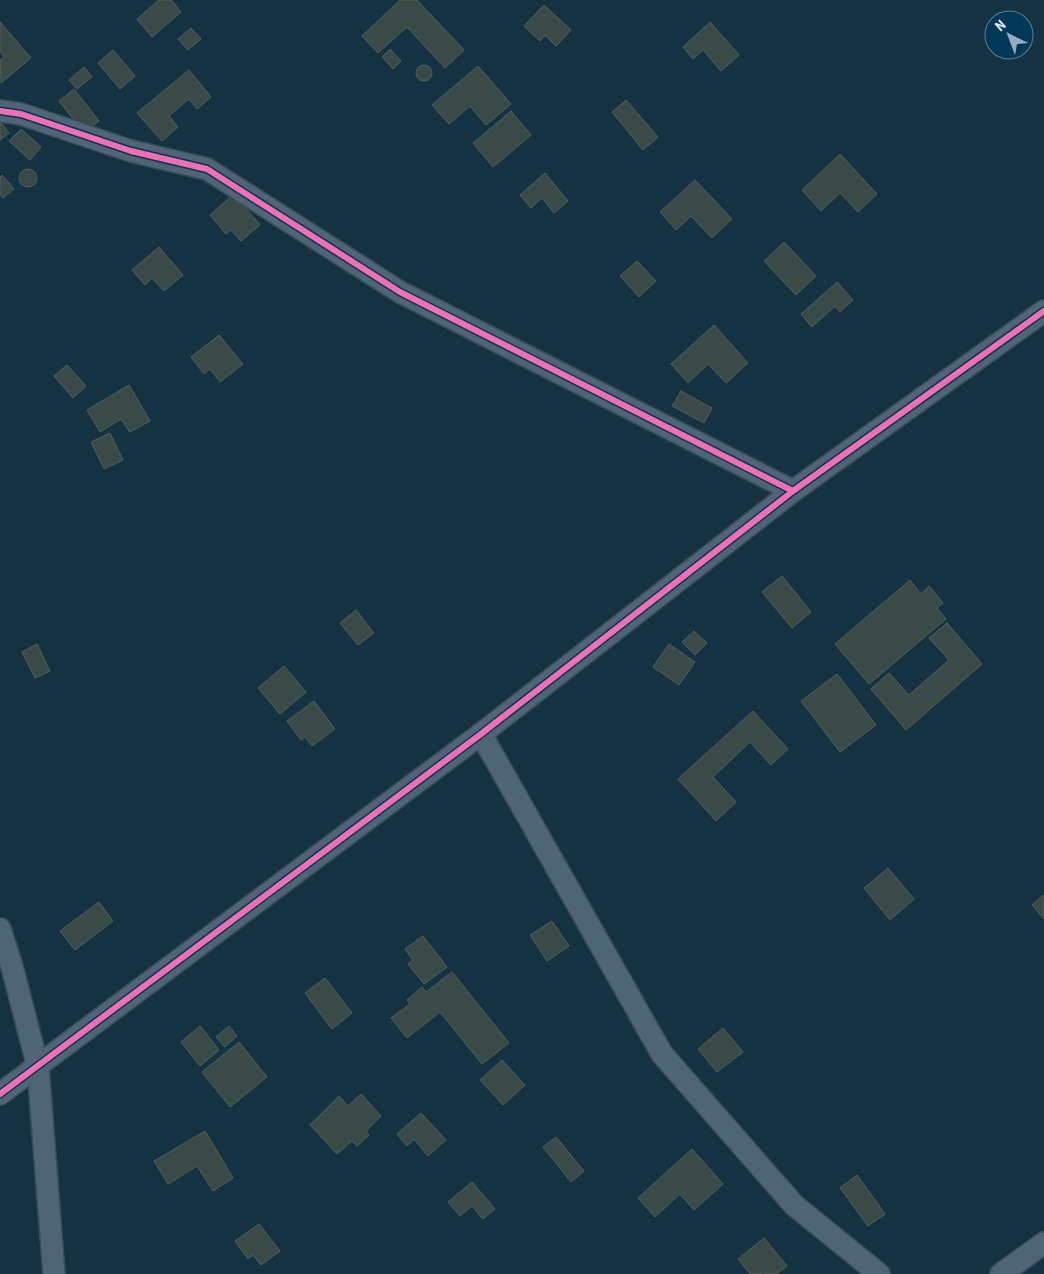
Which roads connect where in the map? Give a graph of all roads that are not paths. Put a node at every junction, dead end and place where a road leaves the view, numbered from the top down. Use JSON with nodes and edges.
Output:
{"nodes":[{"id":1,"x":0,"y":111,"type":"edge"},
{"id":2,"x":1044,"y":311,"type":"edge"},
{"id":3,"x":793,"y":491,"type":"junction"},
{"id":4,"x":481,"y":734,"type":"junction"},
{"id":5,"x":0,"y":929,"type":"edge"},
{"id":6,"x":38,"y":1068,"type":"junction"},
{"id":7,"x":0,"y":1094,"type":"edge"},
{"id":8,"x":1044,"y":1243,"type":"edge"},
{"id":9,"x":54,"y":1274,"type":"edge"},
{"id":10,"x":879,"y":1274,"type":"edge"},
{"id":11,"x":1001,"y":1274,"type":"edge"}],
"edges":[{"from":1,"to":3,"type":"street"},
{"from":2,"to":3,"type":"street"},
{"from":3,"to":4,"type":"street"},
{"from":4,"to":6,"type":"street"},
{"from":4,"to":10,"type":"street"},
{"from":5,"to":6,"type":"street"},
{"from":6,"to":7,"type":"street"},
{"from":6,"to":9,"type":"street"},
{"from":8,"to":11,"type":"street"}]}
